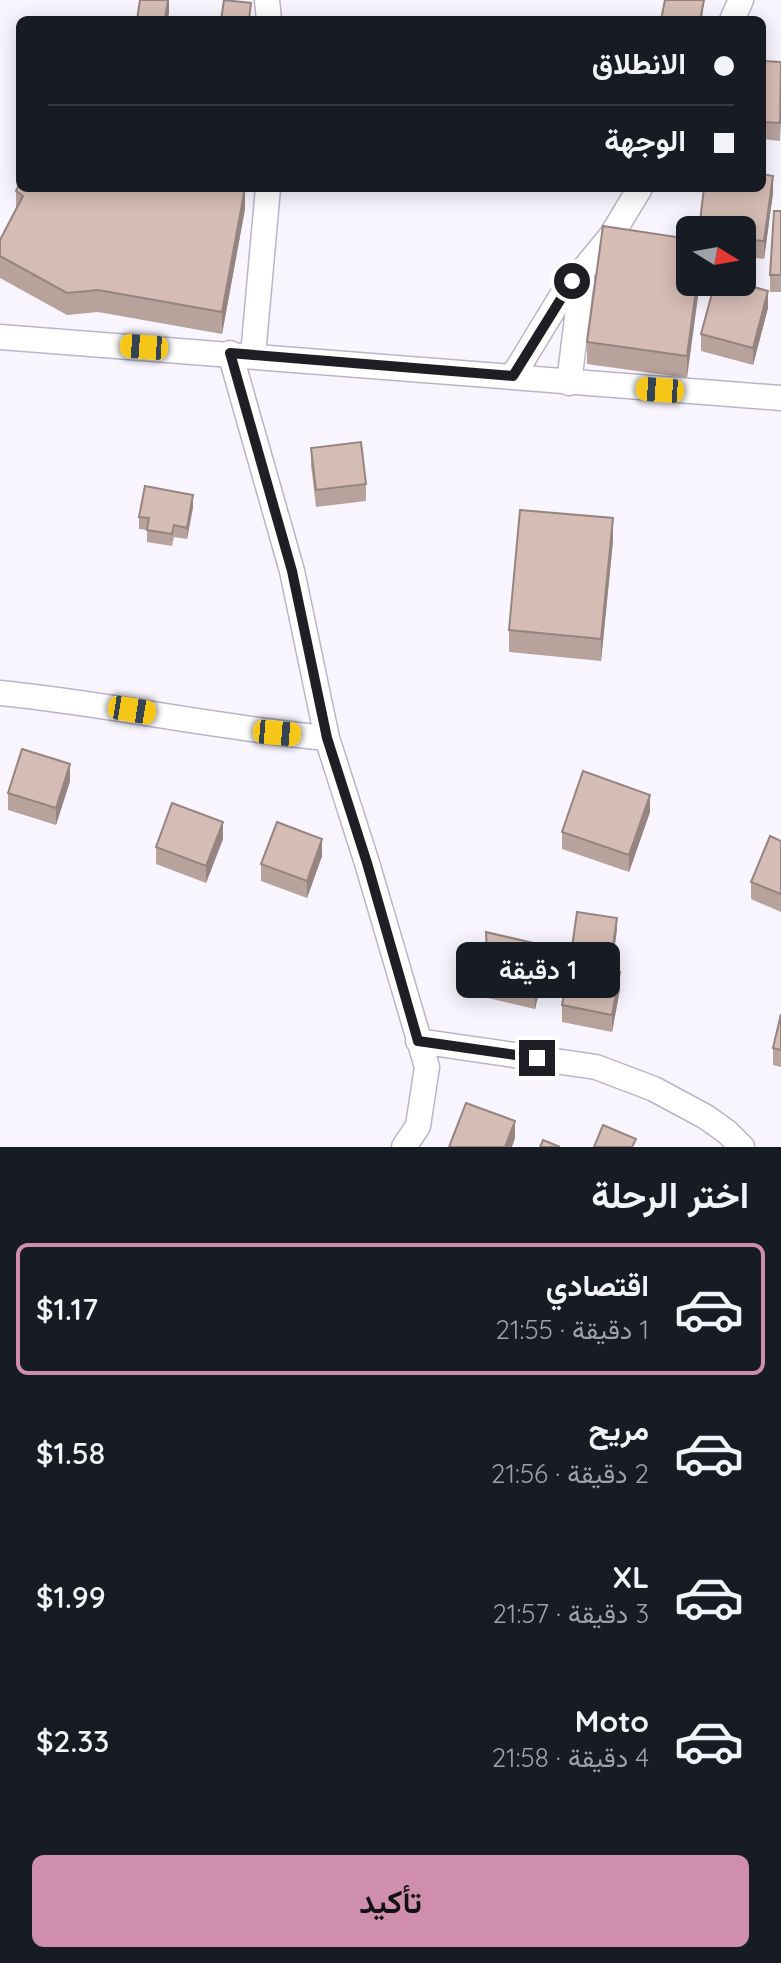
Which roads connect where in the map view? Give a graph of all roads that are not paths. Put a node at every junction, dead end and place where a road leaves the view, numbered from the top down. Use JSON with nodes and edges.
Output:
{"nodes":[{"id":1,"x":267,"y":192,"type":"edge"},
{"id":2,"x":638,"y":192,"type":"edge"},
{"id":3,"x":583,"y":266,"type":"junction"},
{"id":4,"x":0,"y":337,"type":"edge"},
{"id":5,"x":242,"y":354,"type":"junction"},
{"id":6,"x":513,"y":376,"type":"junction"},
{"id":7,"x":569,"y":383,"type":"junction"},
{"id":8,"x":781,"y":398,"type":"edge"},
{"id":9,"x":0,"y":693,"type":"edge"},
{"id":10,"x":327,"y":738,"type":"junction"},
{"id":11,"x":418,"y":1041,"type":"junction"},
{"id":12,"x":404,"y":1147,"type":"edge"},
{"id":13,"x":742,"y":1147,"type":"edge"}],
"edges":[{"from":1,"to":5,"type":"street"},
{"from":2,"to":3,"type":"street"},
{"from":3,"to":6,"type":"street"},
{"from":3,"to":7,"type":"street"},
{"from":4,"to":5,"type":"street"},
{"from":5,"to":6,"type":"street"},
{"from":5,"to":10,"type":"street"},
{"from":6,"to":7,"type":"street"},
{"from":7,"to":8,"type":"street"},
{"from":9,"to":10,"type":"street"},
{"from":10,"to":11,"type":"street"},
{"from":11,"to":12,"type":"street"},
{"from":11,"to":13,"type":"street"}]}
